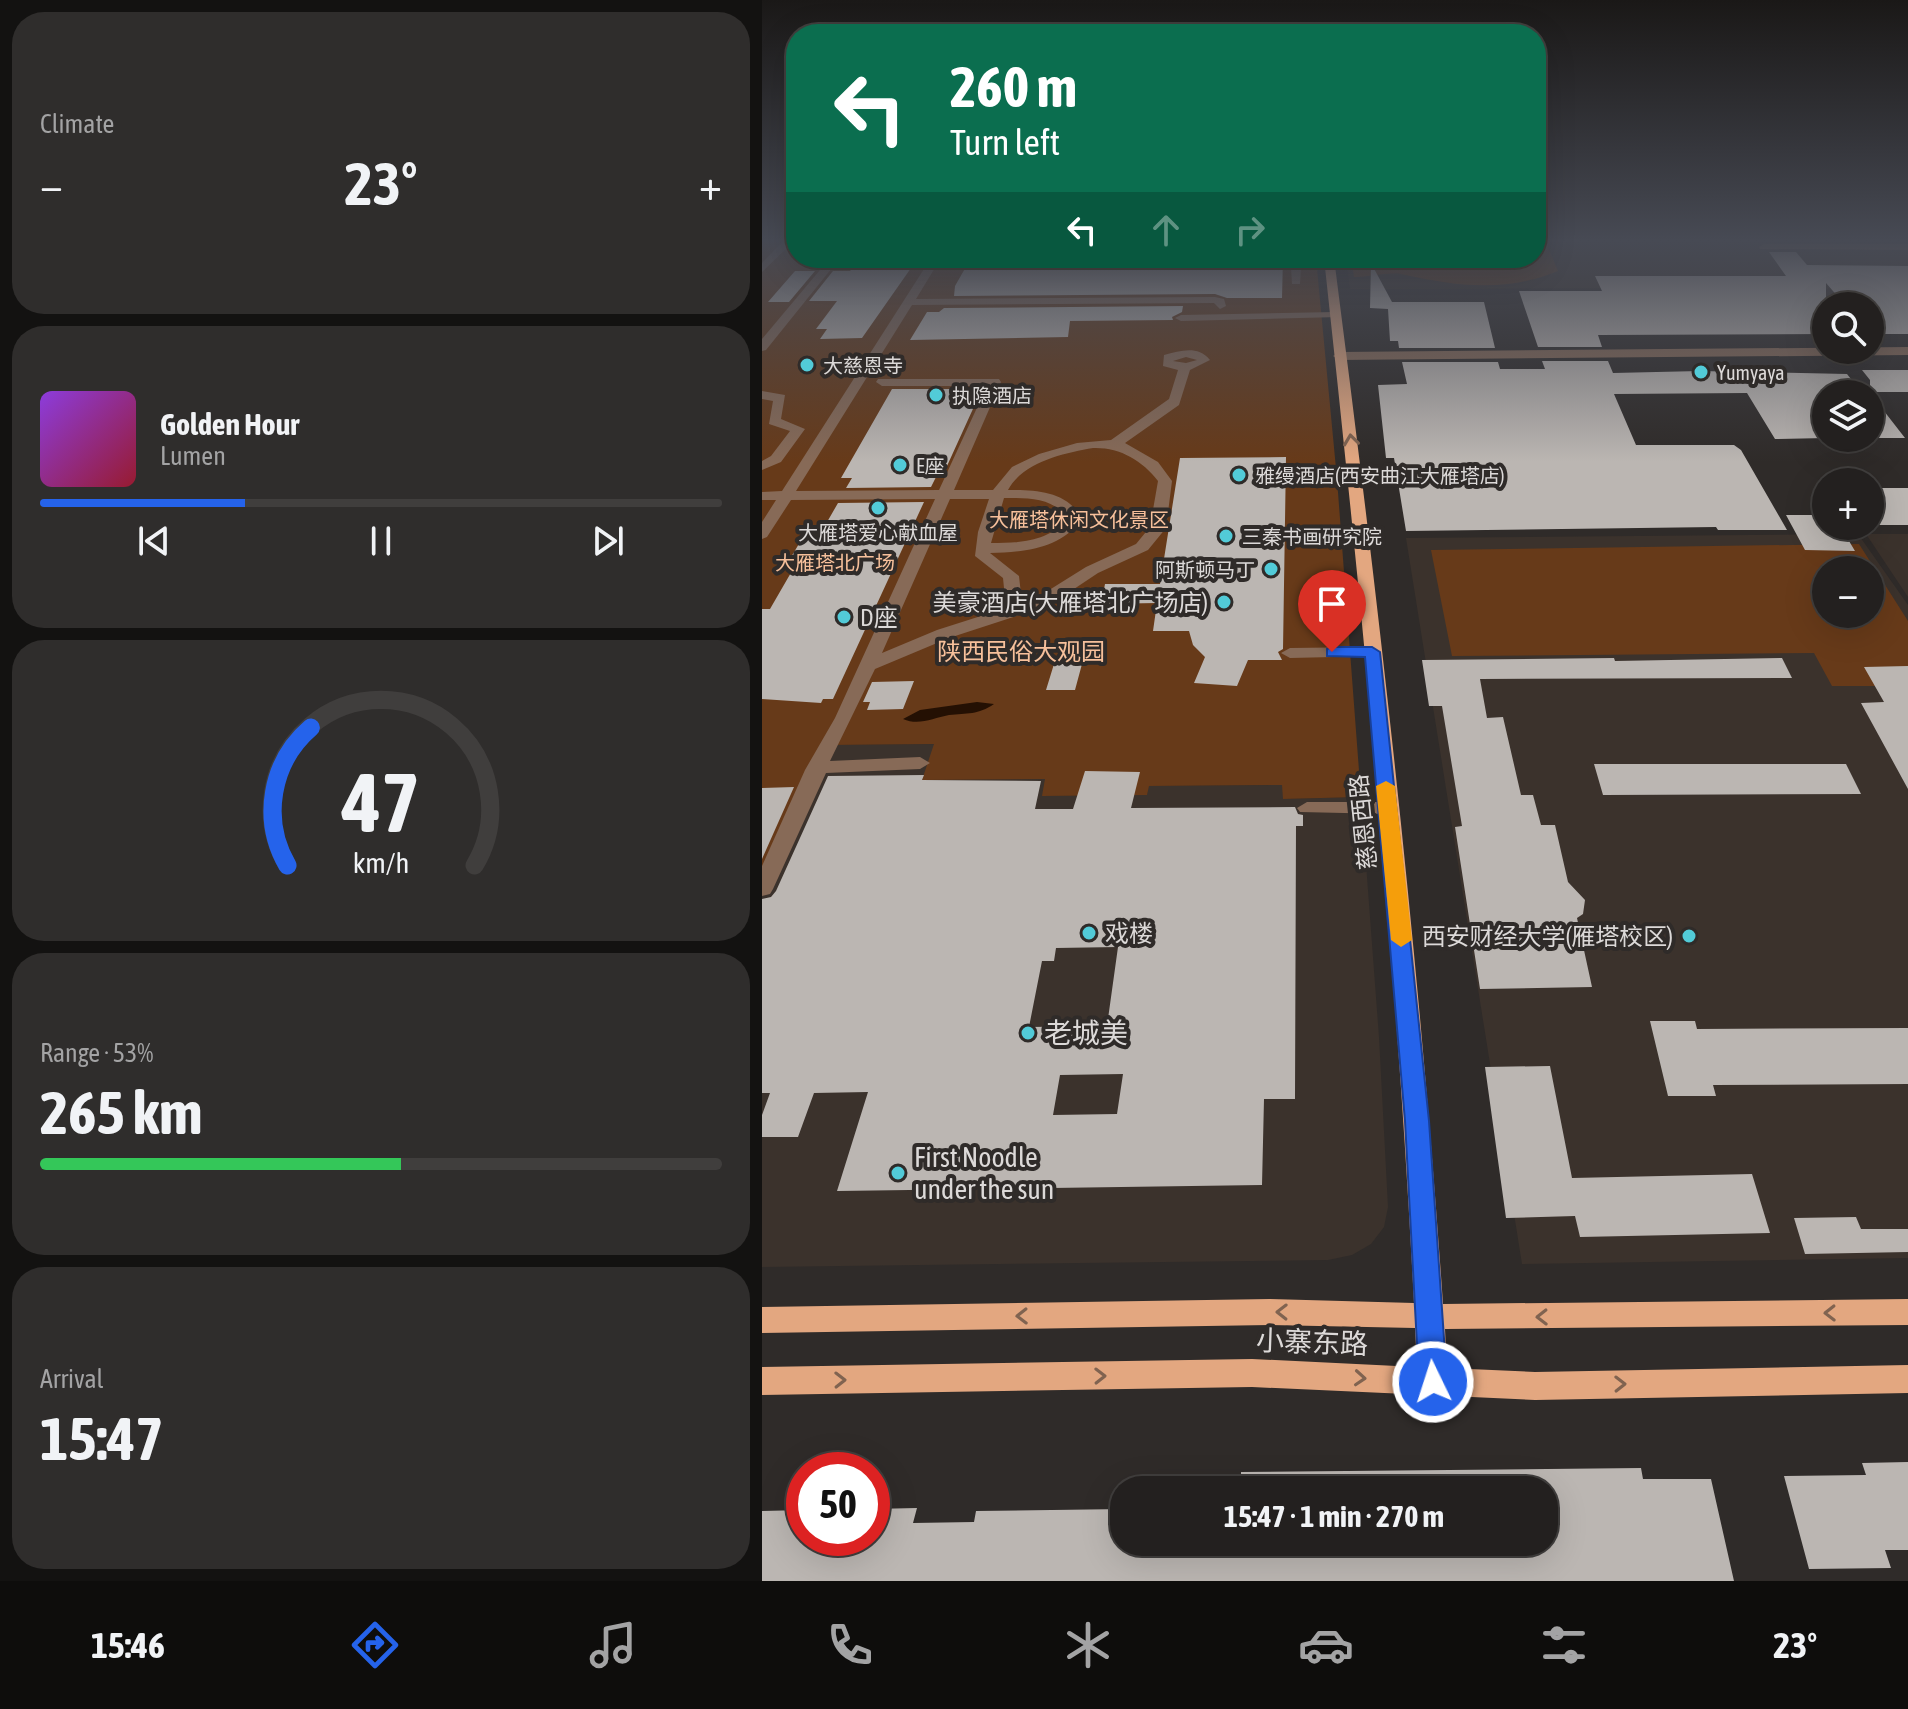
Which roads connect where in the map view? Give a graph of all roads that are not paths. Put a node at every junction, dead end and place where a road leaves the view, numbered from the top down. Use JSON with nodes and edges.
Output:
{"nodes":[{"id":1,"x":789,"y":314,"type":"edge"},
{"id":2,"x":900,"y":314,"type":"edge"},
{"id":3,"x":1185,"y":314,"type":"edge"},
{"id":4,"x":1317,"y":314,"type":"edge"},
{"id":5,"x":1335,"y":314,"type":"edge"},
{"id":6,"x":762,"y":347,"type":"edge"},
{"id":7,"x":1908,"y":351,"type":"edge"},
{"id":8,"x":1908,"y":358,"type":"edge"},
{"id":9,"x":1340,"y":359,"type":"junction"},
{"id":10,"x":1185,"y":367,"type":"dead end"},
{"id":11,"x":882,"y":382,"type":"dead end"},
{"id":12,"x":762,"y":395,"type":"edge"},
{"id":13,"x":1113,"y":443,"type":"junction"},
{"id":14,"x":762,"y":466,"type":"edge"},
{"id":15,"x":943,"y":494,"type":"junction"},
{"id":16,"x":1000,"y":494,"type":"junction"},
{"id":17,"x":762,"y":496,"type":"edge"},
{"id":18,"x":786,"y":496,"type":"junction"},
{"id":19,"x":762,"y":534,"type":"edge"},
{"id":20,"x":982,"y":548,"type":"junction"},
{"id":21,"x":1015,"y":612,"type":"junction"},
{"id":22,"x":1372,"y":652,"type":"junction"},
{"id":23,"x":1290,"y":653,"type":"dead end"},
{"id":24,"x":867,"y":666,"type":"junction"},
{"id":25,"x":920,"y":763,"type":"dead end"},
{"id":26,"x":815,"y":770,"type":"junction"},
{"id":27,"x":1307,"y":808,"type":"dead end"},
{"id":28,"x":1388,"y":808,"type":"junction"},
{"id":29,"x":762,"y":889,"type":"edge"},
{"id":30,"x":1908,"y":1312,"type":"edge"},
{"id":31,"x":1429,"y":1316,"type":"junction"},
{"id":32,"x":762,"y":1320,"type":"edge"},
{"id":33,"x":1908,"y":1379,"type":"edge"},
{"id":34,"x":762,"y":1381,"type":"edge"},
{"id":35,"x":1433,"y":1382,"type":"junction"}],
"edges":[{"from":1,"to":6,"type":"street"},
{"from":2,"to":18,"type":"street"},
{"from":3,"to":4,"type":"street"},
{"from":5,"to":9,"type":"main road","name":"慈恩西路"},
{"from":7,"to":9,"type":"street"},
{"from":8,"to":9,"type":"street"},
{"from":22,"to":9,"type":"main road","name":"慈恩西路","one_way":true},
{"from":10,"to":13,"type":"street"},
{"from":11,"to":15,"type":"street"},
{"from":12,"to":14,"type":"street"},
{"from":13,"to":16,"type":"street"},
{"from":13,"to":21,"type":"street"},
{"from":15,"to":16,"type":"street"},
{"from":15,"to":18,"type":"street"},
{"from":15,"to":24,"type":"street"},
{"from":16,"to":20,"type":"street"},
{"from":16,"to":20,"type":"street"},
{"from":17,"to":18,"type":"street"},
{"from":18,"to":19,"type":"street"},
{"from":20,"to":21,"type":"street"},
{"from":21,"to":24,"type":"street"},
{"from":22,"to":23,"type":"street"},
{"from":22,"to":28,"type":"main road","name":"慈恩西路"},
{"from":24,"to":26,"type":"street"},
{"from":25,"to":26,"type":"street"},
{"from":26,"to":29,"type":"street"},
{"from":27,"to":28,"type":"street"},
{"from":28,"to":31,"type":"main road","name":"慈恩西路"},
{"from":30,"to":31,"type":"main road","name":"小寨东路","one_way":true},
{"from":31,"to":32,"type":"main road","name":"小寨东路","one_way":true},
{"from":31,"to":35,"type":"main road","name":"慈恩西路"},
{"from":35,"to":33,"type":"main road","name":"小寨东路","one_way":true},
{"from":34,"to":35,"type":"main road","name":"小寨东路","one_way":true}]}
